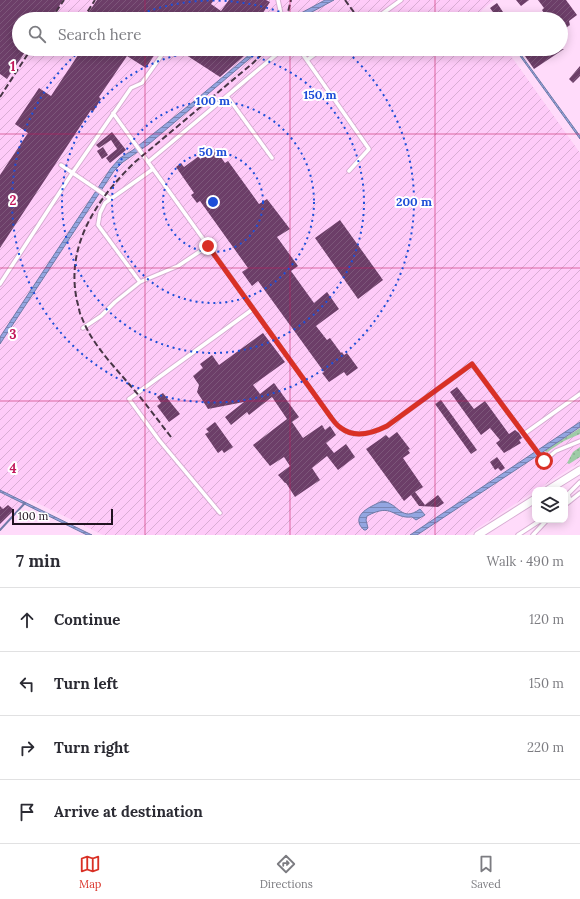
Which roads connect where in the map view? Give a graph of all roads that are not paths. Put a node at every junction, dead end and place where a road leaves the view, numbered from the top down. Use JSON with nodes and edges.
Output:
{"nodes":[{"id":1,"x":278,"y":0,"type":"edge"},
{"id":2,"x":401,"y":0,"type":"edge"},
{"id":3,"x":281,"y":12,"type":"edge"},
{"id":4,"x":385,"y":12,"type":"edge"},
{"id":5,"x":161,"y":56,"type":"edge"},
{"id":6,"x":274,"y":56,"type":"edge"},
{"id":7,"x":304,"y":56,"type":"edge"},
{"id":8,"x":312,"y":56,"type":"edge"},
{"id":9,"x":307,"y":60,"type":"junction"},
{"id":10,"x":227,"y":96,"type":"junction"},
{"id":11,"x":113,"y":113,"type":"junction"},
{"id":12,"x":272,"y":158,"type":"dead end"},
{"id":13,"x":148,"y":162,"type":"junction"},
{"id":14,"x":61,"y":165,"type":"dead end"},
{"id":15,"x":153,"y":169,"type":"junction"},
{"id":16,"x":349,"y":171,"type":"dead end"},
{"id":17,"x":73,"y":172,"type":"junction"},
{"id":18,"x":111,"y":199,"type":"junction"},
{"id":19,"x":208,"y":246,"type":"junction"},
{"id":20,"x":140,"y":282,"type":"junction"},
{"id":21,"x":0,"y":284,"type":"edge"},
{"id":22,"x":253,"y":309,"type":"junction"},
{"id":23,"x":83,"y":328,"type":"dead end"},
{"id":24,"x":580,"y":394,"type":"edge"},
{"id":25,"x":524,"y":434,"type":"junction"},
{"id":26,"x":580,"y":441,"type":"edge"},
{"id":27,"x":580,"y":470,"type":"edge"},
{"id":28,"x":580,"y":482,"type":"edge"},
{"id":29,"x":553,"y":487,"type":"edge"},
{"id":30,"x":580,"y":493,"type":"edge"},
{"id":31,"x":532,"y":500,"type":"edge"},
{"id":32,"x":570,"y":501,"type":"joint"},
{"id":33,"x":220,"y":513,"type":"dead end"},
{"id":34,"x":536,"y":523,"type":"edge"},
{"id":35,"x":544,"y":523,"type":"edge"},
{"id":36,"x":478,"y":535,"type":"edge"},
{"id":37,"x":518,"y":535,"type":"edge"},
{"id":38,"x":533,"y":535,"type":"edge"}],
"edges":[{"from":1,"to":3,"type":"lane"},
{"from":2,"to":4,"type":"lane"},
{"from":5,"to":11,"type":"lane"},
{"from":6,"to":10,"type":"lane"},
{"from":7,"to":9,"type":"lane"},
{"from":8,"to":9,"type":"lane"},
{"from":9,"to":16,"type":"lane"},
{"from":10,"to":12,"type":"lane"},
{"from":10,"to":13,"type":"lane"},
{"from":11,"to":13,"type":"lane"},
{"from":11,"to":17,"type":"lane"},
{"from":13,"to":15,"type":"lane"},
{"from":14,"to":17,"type":"lane"},
{"from":15,"to":18,"type":"lane"},
{"from":15,"to":19,"type":"lane"},
{"from":17,"to":18,"type":"lane"},
{"from":17,"to":21,"type":"lane"},
{"from":18,"to":20,"type":"lane"},
{"from":19,"to":20,"type":"lane"},
{"from":19,"to":22,"type":"lane"},
{"from":20,"to":23,"type":"lane"},
{"from":22,"to":25,"type":"lane"},
{"from":22,"to":33,"type":"lane"},
{"from":24,"to":25,"type":"lane"},
{"from":25,"to":26,"type":"lane"},
{"from":27,"to":29,"type":"street"},
{"from":28,"to":32,"type":"lane"},
{"from":30,"to":32,"type":"lane"},
{"from":31,"to":36,"type":"street"},
{"from":34,"to":37,"type":"lane"},
{"from":35,"to":38,"type":"lane"}]}
